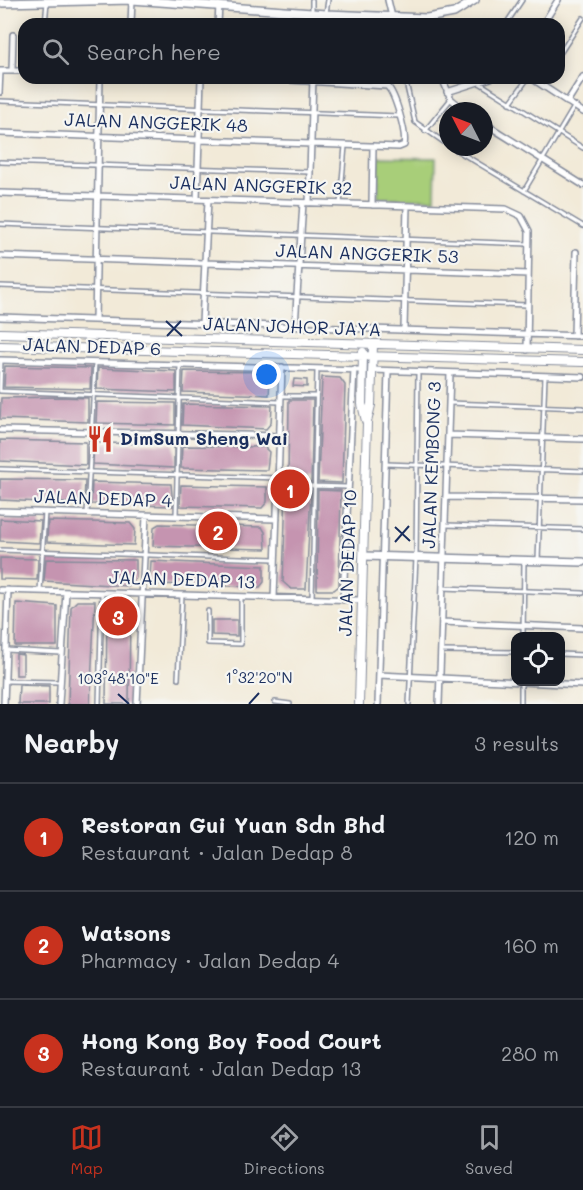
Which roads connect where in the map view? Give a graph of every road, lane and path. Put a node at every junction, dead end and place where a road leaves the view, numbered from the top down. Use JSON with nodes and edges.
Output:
{"nodes":[{"id":1,"x":132,"y":0,"type":"edge"},
{"id":2,"x":312,"y":0,"type":"edge"},
{"id":3,"x":328,"y":0,"type":"edge"},
{"id":4,"x":388,"y":0,"type":"edge"},
{"id":5,"x":475,"y":0,"type":"edge"},
{"id":6,"x":522,"y":0,"type":"edge"},
{"id":7,"x":558,"y":0,"type":"edge"},
{"id":8,"x":47,"y":1,"type":"edge"},
{"id":9,"x":178,"y":1,"type":"edge"},
{"id":10,"x":0,"y":3,"type":"edge"},
{"id":11,"x":222,"y":3,"type":"edge"},
{"id":12,"x":314,"y":13,"type":"junction"},
{"id":13,"x":326,"y":14,"type":"junction"},
{"id":14,"x":46,"y":18,"type":"edge"},
{"id":15,"x":131,"y":18,"type":"edge"},
{"id":16,"x":219,"y":18,"type":"edge"},
{"id":17,"x":315,"y":18,"type":"edge"},
{"id":18,"x":364,"y":18,"type":"edge"},
{"id":19,"x":392,"y":18,"type":"edge"},
{"id":20,"x":437,"y":18,"type":"edge"},
{"id":21,"x":510,"y":18,"type":"edge"},
{"id":22,"x":547,"y":18,"type":"edge"},
{"id":23,"x":583,"y":18,"type":"edge"},
{"id":24,"x":13,"y":35,"type":"dead end"},
{"id":25,"x":565,"y":46,"type":"edge"},
{"id":26,"x":0,"y":71,"type":"edge"},
{"id":27,"x":12,"y":71,"type":"junction"},
{"id":28,"x":18,"y":71,"type":"edge"},
{"id":29,"x":583,"y":77,"type":"edge"},
{"id":30,"x":100,"y":84,"type":"edge"},
{"id":31,"x":201,"y":84,"type":"edge"},
{"id":32,"x":313,"y":84,"type":"edge"},
{"id":33,"x":362,"y":84,"type":"edge"},
{"id":34,"x":406,"y":84,"type":"edge"},
{"id":35,"x":444,"y":84,"type":"edge"},
{"id":36,"x":472,"y":84,"type":"edge"},
{"id":37,"x":481,"y":84,"type":"edge"},
{"id":38,"x":524,"y":84,"type":"edge"},
{"id":39,"x":540,"y":84,"type":"edge"},
{"id":40,"x":447,"y":92,"type":"junction"},
{"id":41,"x":0,"y":93,"type":"edge"},
{"id":42,"x":451,"y":99,"type":"junction"},
{"id":43,"x":0,"y":101,"type":"edge"},
{"id":44,"x":454,"y":102,"type":"edge"},
{"id":45,"x":567,"y":102,"type":"junction"},
{"id":46,"x":510,"y":103,"type":"junction"},
{"id":47,"x":100,"y":105,"type":"junction"},
{"id":48,"x":574,"y":106,"type":"junction"},
{"id":49,"x":200,"y":108,"type":"junction"},
{"id":50,"x":583,"y":112,"type":"edge"},
{"id":51,"x":312,"y":113,"type":"junction"},
{"id":52,"x":399,"y":116,"type":"junction"},
{"id":53,"x":493,"y":129,"type":"edge"},
{"id":54,"x":425,"y":131,"type":"junction"},
{"id":55,"x":0,"y":133,"type":"edge"},
{"id":56,"x":559,"y":134,"type":"junction"},
{"id":57,"x":99,"y":136,"type":"junction"},
{"id":58,"x":439,"y":139,"type":"edge"},
{"id":59,"x":199,"y":140,"type":"junction"},
{"id":60,"x":311,"y":143,"type":"junction"},
{"id":61,"x":345,"y":145,"type":"junction"},
{"id":62,"x":373,"y":146,"type":"junction"},
{"id":63,"x":583,"y":148,"type":"edge"},
{"id":64,"x":466,"y":156,"type":"edge"},
{"id":65,"x":542,"y":160,"type":"junction"},
{"id":66,"x":0,"y":162,"type":"edge"},
{"id":67,"x":99,"y":165,"type":"junction"},
{"id":68,"x":198,"y":168,"type":"junction"},
{"id":69,"x":310,"y":172,"type":"junction"},
{"id":70,"x":583,"y":185,"type":"edge"},
{"id":71,"x":524,"y":191,"type":"junction"},
{"id":72,"x":0,"y":193,"type":"edge"},
{"id":73,"x":98,"y":196,"type":"junction"},
{"id":74,"x":197,"y":199,"type":"junction"},
{"id":75,"x":208,"y":200,"type":"junction"},
{"id":76,"x":306,"y":203,"type":"junction"},
{"id":77,"x":340,"y":204,"type":"junction"},
{"id":78,"x":372,"y":205,"type":"junction"},
{"id":79,"x":407,"y":206,"type":"junction"},
{"id":80,"x":0,"y":224,"type":"edge"},
{"id":81,"x":583,"y":226,"type":"edge"},
{"id":82,"x":97,"y":228,"type":"junction"},
{"id":83,"x":207,"y":232,"type":"junction"},
{"id":84,"x":301,"y":235,"type":"junction"},
{"id":85,"x":406,"y":239,"type":"junction"},
{"id":86,"x":529,"y":244,"type":"junction"},
{"id":87,"x":576,"y":252,"type":"dead end"},
{"id":88,"x":0,"y":256,"type":"edge"},
{"id":89,"x":97,"y":259,"type":"junction"},
{"id":90,"x":205,"y":263,"type":"junction"},
{"id":91,"x":299,"y":266,"type":"junction"},
{"id":92,"x":405,"y":270,"type":"junction"},
{"id":93,"x":528,"y":274,"type":"junction"},
{"id":94,"x":0,"y":286,"type":"edge"},
{"id":95,"x":96,"y":290,"type":"junction"},
{"id":96,"x":203,"y":294,"type":"junction"},
{"id":97,"x":297,"y":297,"type":"junction"},
{"id":98,"x":405,"y":301,"type":"junction"},
{"id":99,"x":528,"y":305,"type":"junction"},
{"id":100,"x":0,"y":317,"type":"edge"},
{"id":101,"x":95,"y":320,"type":"junction"},
{"id":102,"x":202,"y":323,"type":"junction"},
{"id":103,"x":295,"y":326,"type":"junction"},
{"id":104,"x":404,"y":330,"type":"junction"},
{"id":105,"x":0,"y":333,"type":"edge"},
{"id":106,"x":527,"y":334,"type":"junction"},
{"id":107,"x":574,"y":336,"type":"junction"},
{"id":108,"x":583,"y":336,"type":"edge"},
{"id":109,"x":363,"y":345,"type":"junction"},
{"id":110,"x":373,"y":345,"type":"junction"},
{"id":111,"x":0,"y":346,"type":"edge"},
{"id":112,"x":527,"y":350,"type":"junction"},
{"id":113,"x":583,"y":351,"type":"edge"},
{"id":114,"x":363,"y":356,"type":"junction"},
{"id":115,"x":373,"y":356,"type":"junction"},
{"id":116,"x":1,"y":360,"type":"edge"},
{"id":117,"x":583,"y":362,"type":"edge"},
{"id":118,"x":95,"y":363,"type":"junction"},
{"id":119,"x":180,"y":365,"type":"junction"},
{"id":120,"x":282,"y":368,"type":"junction"},
{"id":121,"x":317,"y":369,"type":"junction"},
{"id":122,"x":358,"y":370,"type":"junction"},
{"id":123,"x":372,"y":370,"type":"junction"},
{"id":124,"x":388,"y":371,"type":"junction"},
{"id":125,"x":418,"y":372,"type":"junction"},
{"id":126,"x":450,"y":373,"type":"junction"},
{"id":127,"x":545,"y":376,"type":"junction"},
{"id":128,"x":583,"y":377,"type":"edge"},
{"id":129,"x":0,"y":391,"type":"edge"},
{"id":130,"x":94,"y":395,"type":"junction"},
{"id":131,"x":316,"y":396,"type":"junction"},
{"id":132,"x":179,"y":398,"type":"junction"},
{"id":133,"x":281,"y":399,"type":"junction"},
{"id":134,"x":449,"y":403,"type":"junction"},
{"id":135,"x":544,"y":407,"type":"junction"},
{"id":136,"x":583,"y":408,"type":"edge"},
{"id":137,"x":367,"y":422,"type":"junction"},
{"id":138,"x":0,"y":430,"type":"edge"},
{"id":139,"x":92,"y":432,"type":"junction"},
{"id":140,"x":178,"y":433,"type":"junction"},
{"id":141,"x":280,"y":435,"type":"junction"},
{"id":142,"x":448,"y":435,"type":"junction"},
{"id":143,"x":543,"y":438,"type":"junction"},
{"id":144,"x":583,"y":439,"type":"edge"},
{"id":145,"x":385,"y":464,"type":"junction"},
{"id":146,"x":417,"y":466,"type":"junction"},
{"id":147,"x":446,"y":468,"type":"junction"},
{"id":148,"x":0,"y":469,"type":"edge"},
{"id":149,"x":541,"y":471,"type":"junction"},
{"id":150,"x":583,"y":471,"type":"edge"},
{"id":151,"x":90,"y":472,"type":"junction"},
{"id":152,"x":177,"y":475,"type":"junction"},
{"id":153,"x":279,"y":482,"type":"junction"},
{"id":154,"x":314,"y":486,"type":"junction"},
{"id":155,"x":349,"y":487,"type":"junction"},
{"id":156,"x":446,"y":497,"type":"junction"},
{"id":157,"x":541,"y":499,"type":"junction"},
{"id":158,"x":583,"y":500,"type":"edge"},
{"id":159,"x":0,"y":511,"type":"edge"},
{"id":160,"x":45,"y":512,"type":"junction"},
{"id":161,"x":87,"y":514,"type":"junction"},
{"id":162,"x":146,"y":516,"type":"junction"},
{"id":163,"x":176,"y":516,"type":"junction"},
{"id":164,"x":277,"y":519,"type":"junction"},
{"id":165,"x":445,"y":525,"type":"junction"},
{"id":166,"x":540,"y":528,"type":"junction"},
{"id":167,"x":583,"y":529,"type":"edge"},
{"id":168,"x":0,"y":550,"type":"edge"},
{"id":169,"x":42,"y":551,"type":"junction"},
{"id":170,"x":144,"y":555,"type":"junction"},
{"id":171,"x":364,"y":556,"type":"junction"},
{"id":172,"x":382,"y":557,"type":"junction"},
{"id":173,"x":416,"y":558,"type":"junction"},
{"id":174,"x":276,"y":559,"type":"junction"},
{"id":175,"x":444,"y":559,"type":"junction"},
{"id":176,"x":524,"y":561,"type":"junction"},
{"id":177,"x":538,"y":561,"type":"junction"},
{"id":178,"x":583,"y":562,"type":"edge"},
{"id":179,"x":443,"y":588,"type":"junction"},
{"id":180,"x":0,"y":590,"type":"edge"},
{"id":181,"x":8,"y":590,"type":"junction"},
{"id":182,"x":40,"y":591,"type":"junction"},
{"id":183,"x":66,"y":592,"type":"junction"},
{"id":184,"x":524,"y":592,"type":"junction"},
{"id":185,"x":102,"y":593,"type":"junction"},
{"id":186,"x":583,"y":593,"type":"edge"},
{"id":187,"x":141,"y":594,"type":"junction"},
{"id":188,"x":182,"y":595,"type":"junction"},
{"id":189,"x":241,"y":597,"type":"junction"},
{"id":190,"x":274,"y":598,"type":"junction"},
{"id":191,"x":312,"y":599,"type":"junction"},
{"id":192,"x":344,"y":600,"type":"junction"},
{"id":193,"x":362,"y":600,"type":"junction"},
{"id":194,"x":208,"y":611,"type":"dead end"},
{"id":195,"x":442,"y":622,"type":"junction"},
{"id":196,"x":524,"y":625,"type":"junction"},
{"id":197,"x":583,"y":628,"type":"edge"},
{"id":198,"x":523,"y":632,"type":"edge"},
{"id":199,"x":6,"y":650,"type":"junction"},
{"id":200,"x":441,"y":651,"type":"junction"},
{"id":201,"x":511,"y":652,"type":"edge"},
{"id":202,"x":62,"y":653,"type":"junction"},
{"id":203,"x":565,"y":654,"type":"edge"},
{"id":204,"x":583,"y":655,"type":"edge"},
{"id":205,"x":379,"y":675,"type":"junction"},
{"id":206,"x":410,"y":677,"type":"junction"},
{"id":207,"x":178,"y":679,"type":"dead end"},
{"id":208,"x":440,"y":680,"type":"junction"},
{"id":209,"x":5,"y":681,"type":"junction"},
{"id":210,"x":61,"y":682,"type":"junction"},
{"id":211,"x":511,"y":682,"type":"edge"},
{"id":212,"x":565,"y":684,"type":"edge"},
{"id":213,"x":583,"y":685,"type":"edge"},
{"id":214,"x":521,"y":686,"type":"edge"},
{"id":215,"x":275,"y":702,"type":"dead end"},
{"id":216,"x":4,"y":704,"type":"edge"},
{"id":217,"x":59,"y":704,"type":"edge"},
{"id":218,"x":99,"y":704,"type":"edge"},
{"id":219,"x":137,"y":704,"type":"edge"},
{"id":220,"x":290,"y":704,"type":"edge"},
{"id":221,"x":359,"y":704,"type":"edge"},
{"id":222,"x":378,"y":704,"type":"edge"},
{"id":223,"x":409,"y":704,"type":"edge"},
{"id":224,"x":439,"y":704,"type":"edge"},
{"id":225,"x":521,"y":704,"type":"edge"}],
"edges":[{"from":1,"to":8,"type":"street"},
{"from":1,"to":9,"type":"street"},
{"from":1,"to":15,"type":"street"},
{"from":2,"to":12,"type":"lane"},
{"from":3,"to":13,"type":"lane"},
{"from":4,"to":19,"type":"street"},
{"from":5,"to":20,"type":"street"},
{"from":6,"to":21,"type":"lane"},
{"from":7,"to":22,"type":"street"},
{"from":8,"to":10,"type":"street"},
{"from":8,"to":14,"type":"lane"},
{"from":9,"to":11,"type":"street"},
{"from":11,"to":12,"type":"street"},
{"from":11,"to":16,"type":"street"},
{"from":12,"to":13,"type":"street"},
{"from":12,"to":17,"type":"street"},
{"from":13,"to":18,"type":"street"},
{"from":23,"to":25,"type":"lane"},
{"from":24,"to":27,"type":"street"},
{"from":26,"to":27,"type":"street"},
{"from":26,"to":41,"type":"lane"},
{"from":27,"to":28,"type":"street"},
{"from":29,"to":45,"type":"street"},
{"from":30,"to":47,"type":"street"},
{"from":31,"to":49,"type":"street"},
{"from":32,"to":51,"type":"street"},
{"from":33,"to":52,"type":"street"},
{"from":34,"to":54,"type":"lane"},
{"from":35,"to":40,"type":"street"},
{"from":36,"to":40,"type":"street"},
{"from":37,"to":46,"type":"lane"},
{"from":38,"to":46,"type":"lane"},
{"from":39,"to":45,"type":"street"},
{"from":40,"to":42,"type":"street"},
{"from":42,"to":44,"type":"street"},
{"from":42,"to":54,"type":"lane"},
{"from":43,"to":47,"type":"lane"},
{"from":45,"to":48,"type":"street"},
{"from":46,"to":56,"type":"lane"},
{"from":47,"to":49,"type":"lane"},
{"from":47,"to":57,"type":"street"},
{"from":48,"to":50,"type":"street"},
{"from":48,"to":56,"type":"lane"},
{"from":49,"to":51,"type":"lane"},
{"from":49,"to":59,"type":"street"},
{"from":51,"to":52,"type":"lane"},
{"from":51,"to":60,"type":"street"},
{"from":52,"to":62,"type":"street","name":"JALAN ANGGERIK 48"},
{"from":53,"to":65,"type":"street"},
{"from":54,"to":58,"type":"lane"},
{"from":55,"to":57,"type":"street","name":"JALAN ANGGERIK 48"},
{"from":56,"to":63,"type":"lane"},
{"from":56,"to":65,"type":"lane"},
{"from":57,"to":59,"type":"street","name":"JALAN ANGGERIK 48"},
{"from":57,"to":67,"type":"street"},
{"from":59,"to":60,"type":"street","name":"JALAN ANGGERIK 48"},
{"from":59,"to":68,"type":"street"},
{"from":60,"to":61,"type":"street","name":"JALAN ANGGERIK 48"},
{"from":60,"to":69,"type":"street"},
{"from":61,"to":62,"type":"street","name":"JALAN ANGGERIK 48"},
{"from":61,"to":77,"type":"lane"},
{"from":62,"to":78,"type":"street"},
{"from":64,"to":71,"type":"lane"},
{"from":65,"to":70,"type":"street"},
{"from":65,"to":71,"type":"lane"},
{"from":66,"to":67,"type":"lane"},
{"from":67,"to":68,"type":"lane"},
{"from":67,"to":73,"type":"street"},
{"from":68,"to":69,"type":"lane"},
{"from":68,"to":74,"type":"street"},
{"from":69,"to":76,"type":"street"},
{"from":71,"to":81,"type":"lane"},
{"from":72,"to":73,"type":"street","name":"JALAN ANGGERIK 32"},
{"from":73,"to":74,"type":"street","name":"JALAN ANGGERIK 32"},
{"from":73,"to":82,"type":"street"},
{"from":74,"to":75,"type":"street","name":"JALAN ANGGERIK 32"},
{"from":75,"to":76,"type":"street","name":"JALAN ANGGERIK 32"},
{"from":75,"to":83,"type":"street"},
{"from":76,"to":77,"type":"street","name":"JALAN ANGGERIK 32"},
{"from":76,"to":84,"type":"street"},
{"from":77,"to":78,"type":"street","name":"JALAN ANGGERIK 32"},
{"from":78,"to":79,"type":"street","name":"JALAN ANGGERIK 32"},
{"from":79,"to":85,"type":"street"},
{"from":79,"to":86,"type":"street","name":"JALAN ANGGERIK 32"},
{"from":80,"to":82,"type":"lane"},
{"from":82,"to":83,"type":"lane"},
{"from":82,"to":89,"type":"street"},
{"from":83,"to":84,"type":"lane"},
{"from":83,"to":90,"type":"street"},
{"from":84,"to":85,"type":"lane"},
{"from":84,"to":91,"type":"street"},
{"from":85,"to":86,"type":"lane"},
{"from":85,"to":92,"type":"street"},
{"from":86,"to":93,"type":"street"},
{"from":87,"to":107,"type":"street"},
{"from":88,"to":89,"type":"street","name":"JALAN ANGGERIK 53"},
{"from":89,"to":90,"type":"street","name":"JALAN ANGGERIK 53"},
{"from":89,"to":95,"type":"street"},
{"from":90,"to":91,"type":"street","name":"JALAN ANGGERIK 53"},
{"from":90,"to":96,"type":"street"},
{"from":91,"to":92,"type":"street","name":"JALAN ANGGERIK 53"},
{"from":91,"to":97,"type":"street"},
{"from":92,"to":93,"type":"street","name":"JALAN ANGGERIK 53"},
{"from":92,"to":98,"type":"street"},
{"from":93,"to":99,"type":"street"},
{"from":94,"to":95,"type":"lane"},
{"from":95,"to":96,"type":"lane"},
{"from":95,"to":101,"type":"street"},
{"from":96,"to":97,"type":"lane"},
{"from":96,"to":102,"type":"street"},
{"from":97,"to":98,"type":"lane"},
{"from":97,"to":103,"type":"street"},
{"from":98,"to":99,"type":"lane"},
{"from":98,"to":104,"type":"street"},
{"from":99,"to":106,"type":"street"},
{"from":100,"to":101,"type":"street"},
{"from":101,"to":102,"type":"street"},
{"from":102,"to":103,"type":"street"},
{"from":103,"to":104,"type":"street"},
{"from":104,"to":106,"type":"street"},
{"from":105,"to":109,"type":"main road","name":"JALAN JOHOR JAYA"},
{"from":106,"to":107,"type":"street"},
{"from":106,"to":112,"type":"street"},
{"from":107,"to":108,"type":"street"},
{"from":109,"to":110,"type":"main road","name":"JALAN JOHOR JAYA"},
{"from":109,"to":114,"type":"main road","name":"JALAN DEDAP 10"},
{"from":110,"to":112,"type":"main road","name":"JALAN JOHOR JAYA"},
{"from":110,"to":115,"type":"main road","name":"JALAN DEDAP 10"},
{"from":111,"to":114,"type":"main road","name":"JALAN JOHOR JAYA"},
{"from":112,"to":113,"type":"main road","name":"JALAN JOHOR JAYA"},
{"from":114,"to":115,"type":"main road","name":"JALAN JOHOR JAYA"},
{"from":114,"to":122,"type":"main road","name":"JALAN DEDAP 10"},
{"from":115,"to":117,"type":"main road","name":"JALAN JOHOR JAYA"},
{"from":115,"to":123,"type":"main road","name":"JALAN DEDAP 10"},
{"from":116,"to":118,"type":"street","name":"JALAN DEDAP 6"},
{"from":116,"to":129,"type":"lane"},
{"from":118,"to":119,"type":"street","name":"JALAN DEDAP 6"},
{"from":118,"to":130,"type":"lane"},
{"from":119,"to":120,"type":"street","name":"JALAN DEDAP 6"},
{"from":119,"to":132,"type":"lane"},
{"from":120,"to":121,"type":"street","name":"JALAN DEDAP 6"},
{"from":120,"to":133,"type":"street"},
{"from":121,"to":122,"type":"street","name":"JALAN DEDAP 6"},
{"from":121,"to":131,"type":"lane"},
{"from":122,"to":137,"type":"main road","name":"JALAN DEDAP 10"},
{"from":122,"to":155,"type":"street"},
{"from":123,"to":124,"type":"street"},
{"from":123,"to":137,"type":"main road","name":"JALAN DEDAP 10"},
{"from":124,"to":125,"type":"street"},
{"from":124,"to":145,"type":"street"},
{"from":125,"to":126,"type":"street"},
{"from":125,"to":146,"type":"lane"},
{"from":126,"to":127,"type":"street"},
{"from":126,"to":134,"type":"street","name":"JALAN KEMBONG 3"},
{"from":127,"to":128,"type":"street"},
{"from":127,"to":135,"type":"lane"},
{"from":129,"to":130,"type":"lane"},
{"from":130,"to":132,"type":"lane"},
{"from":130,"to":139,"type":"lane"},
{"from":131,"to":133,"type":"lane"},
{"from":131,"to":154,"type":"lane"},
{"from":132,"to":133,"type":"lane"},
{"from":132,"to":140,"type":"lane"},
{"from":133,"to":141,"type":"street"},
{"from":134,"to":135,"type":"lane"},
{"from":134,"to":142,"type":"street","name":"JALAN KEMBONG 3"},
{"from":135,"to":136,"type":"lane"},
{"from":135,"to":143,"type":"lane"},
{"from":137,"to":171,"type":"main road","name":"JALAN DEDAP 10"},
{"from":138,"to":139,"type":"street"},
{"from":139,"to":140,"type":"street"},
{"from":139,"to":151,"type":"lane"},
{"from":140,"to":141,"type":"street"},
{"from":140,"to":152,"type":"lane"},
{"from":141,"to":153,"type":"street"},
{"from":142,"to":143,"type":"street"},
{"from":142,"to":147,"type":"street","name":"JALAN KEMBONG 3"},
{"from":143,"to":144,"type":"street"},
{"from":143,"to":149,"type":"lane"},
{"from":145,"to":146,"type":"lane"},
{"from":145,"to":172,"type":"street"},
{"from":146,"to":147,"type":"lane"},
{"from":146,"to":173,"type":"lane"},
{"from":147,"to":149,"type":"lane"},
{"from":147,"to":156,"type":"street","name":"JALAN KEMBONG 3"},
{"from":148,"to":151,"type":"lane"},
{"from":149,"to":150,"type":"lane"},
{"from":149,"to":157,"type":"lane"},
{"from":151,"to":152,"type":"lane"},
{"from":151,"to":161,"type":"lane"},
{"from":152,"to":153,"type":"lane"},
{"from":152,"to":163,"type":"lane"},
{"from":153,"to":154,"type":"lane"},
{"from":153,"to":164,"type":"street"},
{"from":154,"to":155,"type":"lane"},
{"from":154,"to":191,"type":"lane"},
{"from":155,"to":192,"type":"street"},
{"from":156,"to":157,"type":"street"},
{"from":156,"to":165,"type":"street","name":"JALAN KEMBONG 3"},
{"from":157,"to":158,"type":"street"},
{"from":157,"to":166,"type":"lane"},
{"from":159,"to":160,"type":"street","name":"JALAN DEDAP 4"},
{"from":160,"to":161,"type":"street","name":"JALAN DEDAP 4"},
{"from":160,"to":169,"type":"lane"},
{"from":161,"to":162,"type":"street","name":"JALAN DEDAP 4"},
{"from":162,"to":163,"type":"street","name":"JALAN DEDAP 4"},
{"from":162,"to":170,"type":"street"},
{"from":163,"to":164,"type":"street","name":"JALAN DEDAP 4"},
{"from":164,"to":174,"type":"street"},
{"from":165,"to":166,"type":"lane"},
{"from":165,"to":175,"type":"street","name":"JALAN KEMBONG 3"},
{"from":166,"to":167,"type":"lane"},
{"from":166,"to":177,"type":"lane"},
{"from":168,"to":169,"type":"lane"},
{"from":169,"to":170,"type":"lane"},
{"from":169,"to":182,"type":"lane"},
{"from":170,"to":174,"type":"lane"},
{"from":170,"to":187,"type":"street"},
{"from":171,"to":172,"type":"street"},
{"from":171,"to":193,"type":"main road","name":"JALAN DEDAP 10"},
{"from":172,"to":173,"type":"street"},
{"from":172,"to":205,"type":"street"},
{"from":173,"to":175,"type":"street"},
{"from":173,"to":206,"type":"lane"},
{"from":174,"to":190,"type":"street"},
{"from":175,"to":176,"type":"street"},
{"from":175,"to":179,"type":"street","name":"JALAN KEMBONG 3"},
{"from":176,"to":177,"type":"street"},
{"from":176,"to":184,"type":"lane"},
{"from":177,"to":178,"type":"street"},
{"from":179,"to":184,"type":"lane"},
{"from":179,"to":195,"type":"street","name":"JALAN KEMBONG 3"},
{"from":180,"to":181,"type":"street","name":"JALAN DEDAP 13"},
{"from":181,"to":182,"type":"street","name":"JALAN DEDAP 13"},
{"from":181,"to":199,"type":"street"},
{"from":182,"to":183,"type":"street","name":"JALAN DEDAP 13"},
{"from":183,"to":185,"type":"street","name":"JALAN DEDAP 13"},
{"from":183,"to":202,"type":"street"},
{"from":184,"to":186,"type":"lane"},
{"from":184,"to":196,"type":"lane"},
{"from":185,"to":187,"type":"street","name":"JALAN DEDAP 13"},
{"from":185,"to":218,"type":"lane"},
{"from":187,"to":188,"type":"street","name":"JALAN DEDAP 13"},
{"from":187,"to":219,"type":"street"},
{"from":188,"to":189,"type":"street","name":"JALAN DEDAP 13"},
{"from":188,"to":207,"type":"lane"},
{"from":189,"to":190,"type":"street","name":"JALAN DEDAP 13"},
{"from":189,"to":194,"type":"lane"},
{"from":190,"to":191,"type":"street","name":"JALAN DEDAP 13"},
{"from":191,"to":192,"type":"street","name":"JALAN DEDAP 13"},
{"from":192,"to":193,"type":"street","name":"JALAN DEDAP 13"},
{"from":193,"to":221,"type":"main road","name":"JALAN DEDAP 10"},
{"from":195,"to":196,"type":"street"},
{"from":195,"to":200,"type":"street","name":"JALAN KEMBONG 3"},
{"from":196,"to":197,"type":"street"},
{"from":196,"to":198,"type":"lane"},
{"from":199,"to":202,"type":"lane"},
{"from":199,"to":209,"type":"street"},
{"from":200,"to":201,"type":"lane"},
{"from":200,"to":208,"type":"street","name":"JALAN KEMBONG 3"},
{"from":202,"to":210,"type":"street"},
{"from":203,"to":204,"type":"lane"},
{"from":205,"to":206,"type":"street"},
{"from":205,"to":222,"type":"street"},
{"from":206,"to":208,"type":"street"},
{"from":206,"to":223,"type":"lane"},
{"from":208,"to":211,"type":"street"},
{"from":208,"to":224,"type":"street","name":"JALAN KEMBONG 3"},
{"from":209,"to":210,"type":"lane"},
{"from":209,"to":216,"type":"street"},
{"from":210,"to":217,"type":"street"},
{"from":212,"to":213,"type":"street"},
{"from":214,"to":225,"type":"lane"},
{"from":215,"to":220,"type":"lane"}]}
